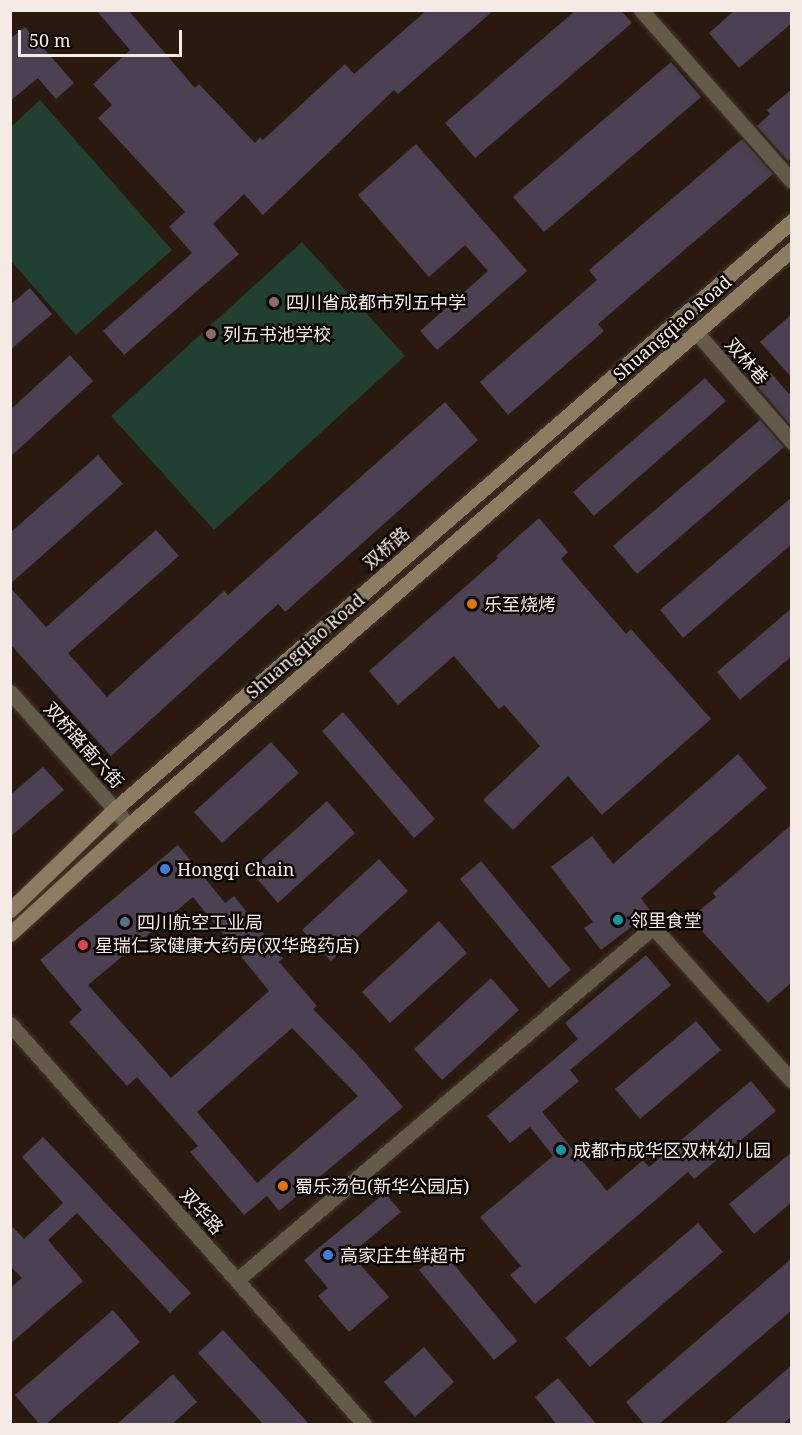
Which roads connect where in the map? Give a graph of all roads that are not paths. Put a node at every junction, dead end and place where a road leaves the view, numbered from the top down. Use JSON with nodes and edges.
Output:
{"nodes":[{"id":1,"x":641,"y":10,"type":"edge"},
{"id":2,"x":792,"y":181,"type":"edge"},
{"id":3,"x":792,"y":220,"type":"edge"},
{"id":4,"x":792,"y":249,"type":"edge"},
{"id":5,"x":697,"y":333,"type":"junction"},
{"id":6,"x":792,"y":442,"type":"edge"},
{"id":7,"x":10,"y":692,"type":"edge"},
{"id":8,"x":114,"y":809,"type":"junction"},
{"id":9,"x":129,"y":825,"type":"junction"},
{"id":10,"x":10,"y":910,"type":"edge"},
{"id":11,"x":10,"y":934,"type":"edge"},
{"id":12,"x":10,"y":1024,"type":"edge"},
{"id":13,"x":792,"y":1081,"type":"edge"},
{"id":14,"x":237,"y":1280,"type":"junction"},
{"id":15,"x":364,"y":1425,"type":"edge"}],
"edges":[{"from":1,"to":2,"type":"street"},
{"from":3,"to":8,"type":"main road","name":"双桥路"},
{"from":4,"to":5,"type":"main road","name":"Shuangqiao Road"},
{"from":5,"to":6,"type":"street","name":"双林巷"},
{"from":5,"to":9,"type":"main road","name":"Shuangqiao Road"},
{"from":7,"to":8,"type":"street","name":"双桥路南六街"},
{"from":8,"to":9,"type":"street","name":"双桥路南六街"},
{"from":8,"to":10,"type":"main road","name":"双桥路"},
{"from":9,"to":11,"type":"main road","name":"Shuangqiao Road"},
{"from":12,"to":14,"type":"street","name":"双华路"},
{"from":13,"to":14,"type":"street"},
{"from":14,"to":15,"type":"street","name":"双华路"}]}
